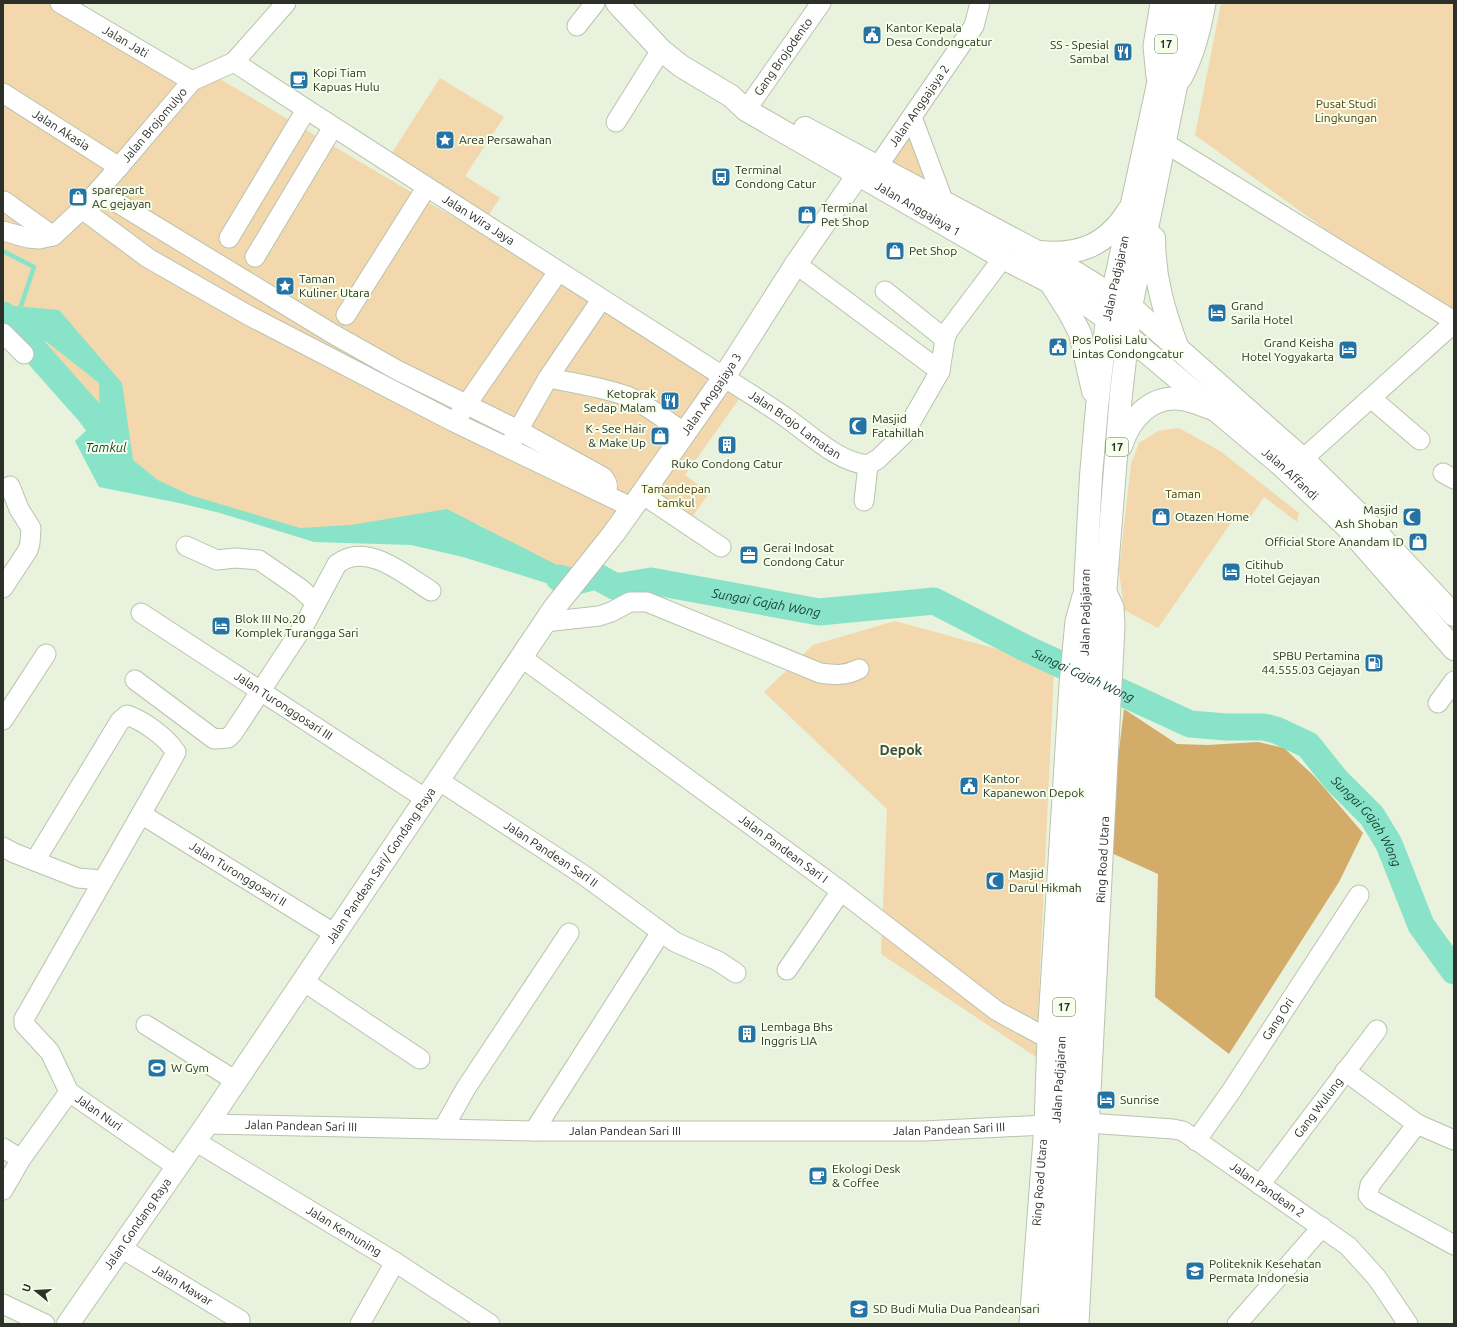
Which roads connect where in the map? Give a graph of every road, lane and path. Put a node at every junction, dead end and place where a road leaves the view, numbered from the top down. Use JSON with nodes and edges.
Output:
{"nodes":[{"id":1,"x":60,"y":3,"type":"edge"},
{"id":2,"x":286,"y":3,"type":"edge"},
{"id":3,"x":594,"y":3,"type":"edge"},
{"id":4,"x":617,"y":3,"type":"edge"},
{"id":5,"x":821,"y":3,"type":"edge"},
{"id":6,"x":980,"y":3,"type":"edge"},
{"id":7,"x":1160,"y":3,"type":"edge"},
{"id":8,"x":1174,"y":3,"type":"edge"},
{"id":9,"x":1193,"y":3,"type":"edge"},
{"id":10,"x":1206,"y":3,"type":"edge"},
{"id":11,"x":83,"y":9,"type":"edge"},
{"id":12,"x":577,"y":26,"type":"dead end"},
{"id":13,"x":661,"y":50,"type":"junction"},
{"id":14,"x":234,"y":62,"type":"junction"},
{"id":15,"x":192,"y":81,"type":"junction"},
{"id":16,"x":1167,"y":87,"type":"junction"},
{"id":17,"x":3,"y":93,"type":"edge"},
{"id":18,"x":743,"y":102,"type":"junction"},
{"id":19,"x":306,"y":110,"type":"junction"},
{"id":20,"x":912,"y":117,"type":"junction"},
{"id":21,"x":616,"y":122,"type":"dead end"},
{"id":22,"x":333,"y":127,"type":"junction"},
{"id":23,"x":1165,"y":143,"type":"junction"},
{"id":24,"x":878,"y":166,"type":"junction"},
{"id":25,"x":119,"y":167,"type":"junction"},
{"id":26,"x":858,"y":176,"type":"junction"},
{"id":27,"x":426,"y":188,"type":"junction"},
{"id":28,"x":98,"y":191,"type":"junction"},
{"id":29,"x":1154,"y":199,"type":"junction"},
{"id":30,"x":943,"y":200,"type":"junction"},
{"id":31,"x":4,"y":201,"type":"dead end"},
{"id":32,"x":1130,"y":206,"type":"junction"},
{"id":33,"x":82,"y":209,"type":"junction"},
{"id":34,"x":3,"y":231,"type":"edge"},
{"id":35,"x":53,"y":236,"type":"junction"},
{"id":36,"x":229,"y":238,"type":"dead end"},
{"id":37,"x":1039,"y":252,"type":"junction"},
{"id":38,"x":255,"y":257,"type":"dead end"},
{"id":39,"x":1003,"y":258,"type":"junction"},
{"id":40,"x":796,"y":264,"type":"junction"},
{"id":41,"x":224,"y":268,"type":"junction"},
{"id":42,"x":558,"y":272,"type":"junction"},
{"id":43,"x":1050,"y":282,"type":"junction"},
{"id":44,"x":884,"y":291,"type":"dead end"},
{"id":45,"x":1112,"y":294,"type":"junction"},
{"id":46,"x":211,"y":295,"type":"junction"},
{"id":47,"x":601,"y":300,"type":"junction"},
{"id":48,"x":1131,"y":307,"type":"junction"},
{"id":49,"x":346,"y":315,"type":"dead end"},
{"id":50,"x":1107,"y":319,"type":"junction"},
{"id":51,"x":1454,"y":322,"type":"edge"},
{"id":52,"x":3,"y":333,"type":"edge"},
{"id":53,"x":333,"y":334,"type":"junction"},
{"id":54,"x":1126,"y":336,"type":"junction"},
{"id":55,"x":945,"y":339,"type":"junction"},
{"id":56,"x":1178,"y":349,"type":"junction"},
{"id":57,"x":321,"y":353,"type":"junction"},
{"id":58,"x":24,"y":354,"type":"dead end"},
{"id":59,"x":397,"y":370,"type":"junction"},
{"id":60,"x":940,"y":371,"type":"junction"},
{"id":61,"x":724,"y":377,"type":"junction"},
{"id":62,"x":548,"y":378,"type":"junction"},
{"id":63,"x":389,"y":388,"type":"junction"},
{"id":64,"x":1371,"y":398,"type":"junction"},
{"id":65,"x":467,"y":404,"type":"junction"},
{"id":66,"x":1097,"y":407,"type":"junction"},
{"id":67,"x":1214,"y":409,"type":"junction"},
{"id":68,"x":454,"y":422,"type":"junction"},
{"id":69,"x":518,"y":430,"type":"junction"},
{"id":70,"x":685,"y":433,"type":"junction"},
{"id":71,"x":1420,"y":440,"type":"dead end"},
{"id":72,"x":508,"y":448,"type":"junction"},
{"id":73,"x":1303,"y":459,"type":"junction"},
{"id":74,"x":1115,"y":464,"type":"junction"},
{"id":75,"x":868,"y":466,"type":"junction"},
{"id":76,"x":10,"y":486,"type":"dead end"},
{"id":77,"x":605,"y":494,"type":"junction"},
{"id":78,"x":638,"y":501,"type":"junction"},
{"id":79,"x":864,"y":501,"type":"dead end"},
{"id":80,"x":1353,"y":520,"type":"junction"},
{"id":81,"x":186,"y":546,"type":"dead end"},
{"id":82,"x":721,"y":547,"type":"dead end"},
{"id":83,"x":1087,"y":556,"type":"junction"},
{"id":84,"x":1108,"y":559,"type":"junction"},
{"id":85,"x":3,"y":588,"type":"edge"},
{"id":86,"x":1095,"y":588,"type":"junction"},
{"id":87,"x":431,"y":591,"type":"dead end"},
{"id":88,"x":316,"y":603,"type":"junction"},
{"id":89,"x":140,"y":613,"type":"dead end"},
{"id":90,"x":550,"y":614,"type":"junction"},
{"id":91,"x":1454,"y":615,"type":"edge"},
{"id":92,"x":1095,"y":624,"type":"junction"},
{"id":93,"x":1454,"y":649,"type":"edge"},
{"id":94,"x":46,"y":654,"type":"dead end"},
{"id":95,"x":521,"y":657,"type":"junction"},
{"id":96,"x":859,"y":668,"type":"dead end"},
{"id":97,"x":135,"y":680,"type":"dead end"},
{"id":98,"x":1454,"y":681,"type":"edge"},
{"id":99,"x":1091,"y":690,"type":"junction"},
{"id":100,"x":261,"y":691,"type":"junction"},
{"id":101,"x":1438,"y":703,"type":"dead end"},
{"id":102,"x":3,"y":720,"type":"edge"},
{"id":103,"x":438,"y":780,"type":"junction"},
{"id":104,"x":426,"y":799,"type":"junction"},
{"id":105,"x":141,"y":814,"type":"junction"},
{"id":106,"x":3,"y":846,"type":"edge"},
{"id":107,"x":35,"y":861,"type":"junction"},
{"id":108,"x":102,"y":880,"type":"junction"},
{"id":109,"x":841,"y":891,"type":"junction"},
{"id":110,"x":1359,"y":895,"type":"dead end"},
{"id":111,"x":660,"y":932,"type":"junction"},
{"id":112,"x":569,"y":933,"type":"dead end"},
{"id":113,"x":335,"y":934,"type":"junction"},
{"id":114,"x":787,"y":970,"type":"dead end"},
{"id":115,"x":736,"y":973,"type":"dead end"},
{"id":116,"x":303,"y":982,"type":"junction"},
{"id":117,"x":146,"y":1025,"type":"dead end"},
{"id":118,"x":1377,"y":1030,"type":"dead end"},
{"id":119,"x":1047,"y":1038,"type":"junction"},
{"id":120,"x":420,"y":1059,"type":"dead end"},
{"id":121,"x":1345,"y":1071,"type":"junction"},
{"id":122,"x":236,"y":1081,"type":"junction"},
{"id":123,"x":69,"y":1092,"type":"junction"},
{"id":124,"x":1088,"y":1123,"type":"junction"},
{"id":125,"x":1417,"y":1124,"type":"junction"},
{"id":126,"x":1044,"y":1125,"type":"junction"},
{"id":127,"x":443,"y":1129,"type":"junction"},
{"id":128,"x":534,"y":1131,"type":"junction"},
{"id":129,"x":201,"y":1132,"type":"junction"},
{"id":130,"x":1454,"y":1140,"type":"edge"},
{"id":131,"x":1196,"y":1141,"type":"junction"},
{"id":132,"x":3,"y":1148,"type":"edge"},
{"id":133,"x":21,"y":1159,"type":"junction"},
{"id":134,"x":177,"y":1167,"type":"junction"},
{"id":135,"x":1260,"y":1185,"type":"junction"},
{"id":136,"x":3,"y":1190,"type":"edge"},
{"id":137,"x":1078,"y":1223,"type":"junction"},
{"id":138,"x":1322,"y":1227,"type":"junction"},
{"id":139,"x":1454,"y":1245,"type":"edge"},
{"id":140,"x":121,"y":1248,"type":"junction"},
{"id":141,"x":395,"y":1262,"type":"junction"},
{"id":142,"x":3,"y":1304,"type":"edge"},
{"id":143,"x":1402,"y":1321,"type":"edge"},
{"id":144,"x":45,"y":1324,"type":"edge"},
{"id":145,"x":68,"y":1324,"type":"edge"},
{"id":146,"x":238,"y":1324,"type":"edge"},
{"id":147,"x":360,"y":1324,"type":"edge"},
{"id":148,"x":490,"y":1324,"type":"edge"},
{"id":149,"x":1029,"y":1324,"type":"edge"},
{"id":150,"x":1044,"y":1324,"type":"edge"},
{"id":151,"x":1064,"y":1324,"type":"edge"},
{"id":152,"x":1078,"y":1324,"type":"edge"},
{"id":153,"x":1238,"y":1324,"type":"edge"}],
"edges":[{"from":1,"to":11,"type":"street","name":"Jalan Jati"},
{"from":2,"to":14,"type":"street","name":"Jalan Brojomulyo"},
{"from":3,"to":12,"type":"street"},
{"from":4,"to":13,"type":"main road","name":"Jalan Anggajaya 1"},
{"from":5,"to":18,"type":"street","name":"Gang Brojodento"},
{"from":6,"to":20,"type":"street","name":"Jalan Anggajaya 2"},
{"from":7,"to":16,"type":"street"},
{"from":8,"to":16,"type":"main road","name":"Jalan Padjajaran","number":"17"},
{"from":9,"to":16,"type":"main road","name":"Jalan Padjajaran","number":"17"},
{"from":10,"to":16,"type":"street"},
{"from":11,"to":15,"type":"street","name":"Jalan Jati"},
{"from":13,"to":18,"type":"main road","name":"Jalan Anggajaya 1"},
{"from":13,"to":21,"type":"street"},
{"from":14,"to":15,"type":"street","name":"Jalan Brojomulyo"},
{"from":14,"to":19,"type":"street","name":"Jalan Wira Jaya"},
{"from":15,"to":25,"type":"street","name":"Jalan Brojomulyo"},
{"from":16,"to":23,"type":"main road","name":"Jalan Padjajaran","number":"17"},
{"from":16,"to":32,"type":"main road","name":"Jalan Padjajaran","number":"17"},
{"from":17,"to":25,"type":"street","name":"Jalan Akasia"},
{"from":18,"to":24,"type":"main road","name":"Jalan Anggajaya 1"},
{"from":18,"to":26,"type":"main road","name":"Jalan Anggajaya 1"},
{"from":19,"to":22,"type":"street","name":"Jalan Wira Jaya"},
{"from":19,"to":36,"type":"street"},
{"from":20,"to":24,"type":"street","name":"Jalan Anggajaya 2"},
{"from":20,"to":30,"type":"street"},
{"from":22,"to":27,"type":"street","name":"Jalan Wira Jaya"},
{"from":22,"to":38,"type":"street"},
{"from":23,"to":29,"type":"main road","name":"Jalan Padjajaran","number":"17"},
{"from":23,"to":51,"type":"street"},
{"from":24,"to":30,"type":"main road","name":"Jalan Anggajaya 1"},
{"from":25,"to":28,"type":"street","name":"Jalan Brojomulyo"},
{"from":26,"to":39,"type":"main road","name":"Jalan Anggajaya 1"},
{"from":26,"to":40,"type":"main road","name":"Jalan Anggajaya 3"},
{"from":27,"to":42,"type":"street","name":"Jalan Wira Jaya"},
{"from":27,"to":49,"type":"street"},
{"from":28,"to":33,"type":"street","name":"Jalan Brojomulyo"},
{"from":28,"to":41,"type":"street"},
{"from":29,"to":48,"type":"main road","name":"Jalan Padjajaran","number":"17"},
{"from":29,"to":56,"type":"main road"},
{"from":30,"to":37,"type":"main road","name":"Jalan Anggajaya 1"},
{"from":31,"to":35,"type":"street"},
{"from":32,"to":37,"type":"main road"},
{"from":32,"to":45,"type":"main road","name":"Jalan Padjajaran","number":"17"},
{"from":33,"to":35,"type":"street","name":"Jalan Brojomulyo"},
{"from":33,"to":46,"type":"street"},
{"from":34,"to":35,"type":"street"},
{"from":37,"to":45,"type":"main road","name":"Jalan Anggajaya 1"},
{"from":39,"to":43,"type":"main road","name":"Jalan Anggajaya 1"},
{"from":39,"to":55,"type":"street"},
{"from":40,"to":60,"type":"street"},
{"from":40,"to":61,"type":"main road","name":"Jalan Anggajaya 3"},
{"from":41,"to":46,"type":"street"},
{"from":41,"to":53,"type":"street"},
{"from":42,"to":47,"type":"street","name":"Jalan Wira Jaya"},
{"from":42,"to":65,"type":"street"},
{"from":43,"to":50,"type":"main road","name":"Jalan Anggajaya 1"},
{"from":43,"to":66,"type":"main road"},
{"from":44,"to":55,"type":"street"},
{"from":45,"to":48,"type":"main road","name":"Jalan Affandi"},
{"from":45,"to":50,"type":"main road","name":"Jalan Padjajaran","number":"17"},
{"from":46,"to":57,"type":"street"},
{"from":47,"to":61,"type":"street","name":"Jalan Wira Jaya"},
{"from":47,"to":62,"type":"street"},
{"from":48,"to":54,"type":"main road","name":"Jalan Padjajaran","number":"17"},
{"from":48,"to":56,"type":"main road","name":"Jalan Affandi"},
{"from":50,"to":54,"type":"main road","name":"Jalan Affandi"},
{"from":50,"to":66,"type":"main road","name":"Jalan Padjajaran","number":"17"},
{"from":51,"to":64,"type":"street"},
{"from":52,"to":58,"type":"street"},
{"from":53,"to":57,"type":"street"},
{"from":53,"to":59,"type":"street"},
{"from":54,"to":67,"type":"main road","name":"Jalan Affandi"},
{"from":54,"to":74,"type":"main road","name":"Jalan Padjajaran","number":"17"},
{"from":55,"to":60,"type":"street"},
{"from":56,"to":73,"type":"main road","name":"Jalan Affandi"},
{"from":57,"to":63,"type":"street"},
{"from":59,"to":63,"type":"street"},
{"from":59,"to":65,"type":"street"},
{"from":60,"to":75,"type":"street"},
{"from":61,"to":70,"type":"main road","name":"Jalan Anggajaya 3"},
{"from":61,"to":75,"type":"street","name":"Jalan Brojo Lamatan"},
{"from":62,"to":69,"type":"street"},
{"from":62,"to":70,"type":"street"},
{"from":63,"to":68,"type":"street"},
{"from":64,"to":71,"type":"street"},
{"from":64,"to":73,"type":"street"},
{"from":65,"to":68,"type":"street"},
{"from":65,"to":69,"type":"street"},
{"from":66,"to":83,"type":"main road","name":"Jalan Padjajaran","number":"17"},
{"from":67,"to":74,"type":"main road"},
{"from":67,"to":80,"type":"main road","name":"Jalan Affandi"},
{"from":68,"to":72,"type":"street"},
{"from":69,"to":72,"type":"street"},
{"from":69,"to":77,"type":"street"},
{"from":70,"to":78,"type":"main road","name":"Jalan Anggajaya 3"},
{"from":72,"to":77,"type":"street"},
{"from":73,"to":80,"type":"main road","name":"Jalan Affandi"},
{"from":74,"to":84,"type":"main road","name":"Jalan Padjajaran","number":"17"},
{"from":75,"to":79,"type":"street"},
{"from":76,"to":85,"type":"street"},
{"from":77,"to":78,"type":"street"},
{"from":78,"to":82,"type":"street"},
{"from":78,"to":90,"type":"main road","name":"Jalan Anggajaya 3"},
{"from":80,"to":91,"type":"main road","name":"Jalan Affandi"},
{"from":80,"to":93,"type":"main road","name":"Jalan Affandi"},
{"from":81,"to":88,"type":"street"},
{"from":83,"to":84,"type":"main road"},
{"from":83,"to":86,"type":"main road","name":"Jalan Padjajaran","number":"17"},
{"from":84,"to":86,"type":"main road","name":"Jalan Padjajaran","number":"17"},
{"from":86,"to":92,"type":"main road","name":"Jalan Padjajaran","number":"17"},
{"from":86,"to":92,"type":"street","name":"Ring Road Utara"},
{"from":87,"to":88,"type":"street"},
{"from":88,"to":100,"type":"street"},
{"from":89,"to":100,"type":"street","name":"Jalan Turonggosari III"},
{"from":90,"to":95,"type":"main road","name":"Jalan Pandean Sari/ Gondang Raya"},
{"from":90,"to":96,"type":"street"},
{"from":92,"to":99,"type":"main road","name":"Jalan Padjajaran","number":"17"},
{"from":92,"to":99,"type":"street","name":"Ring Road Utara"},
{"from":94,"to":102,"type":"street"},
{"from":95,"to":103,"type":"main road","name":"Jalan Pandean Sari/ Gondang Raya"},
{"from":95,"to":109,"type":"street","name":"Jalan Pandean Sari I"},
{"from":97,"to":100,"type":"street"},
{"from":98,"to":101,"type":"street"},
{"from":99,"to":119,"type":"street","name":"Ring Road Utara"},
{"from":99,"to":124,"type":"street","name":"Ring Road Utara"},
{"from":99,"to":137,"type":"main road","name":"Jalan Padjajaran","number":"17"},
{"from":99,"to":150,"type":"main road","name":"Jalan Padjajaran","number":"17"},
{"from":100,"to":104,"type":"street","name":"Jalan Turonggosari III"},
{"from":103,"to":104,"type":"main road","name":"Jalan Pandean Sari/ Gondang Raya"},
{"from":103,"to":111,"type":"street","name":"Jalan Pandean Sari II"},
{"from":104,"to":113,"type":"main road","name":"Jalan Pandean Sari/ Gondang Raya"},
{"from":105,"to":107,"type":"street"},
{"from":105,"to":108,"type":"street"},
{"from":105,"to":113,"type":"street","name":"Jalan Turonggosari II"},
{"from":106,"to":107,"type":"street"},
{"from":107,"to":108,"type":"street"},
{"from":108,"to":123,"type":"street"},
{"from":109,"to":114,"type":"street"},
{"from":109,"to":119,"type":"street","name":"Jalan Pandean Sari I"},
{"from":110,"to":131,"type":"street","name":"Gang Ori"},
{"from":111,"to":115,"type":"street","name":"Jalan Pandean Sari II"},
{"from":111,"to":128,"type":"street"},
{"from":112,"to":127,"type":"street"},
{"from":113,"to":116,"type":"main road","name":"Jalan Pandean Sari/ Gondang Raya"},
{"from":116,"to":120,"type":"street"},
{"from":116,"to":122,"type":"main road","name":"Jalan Pandean Sari/ Gondang Raya"},
{"from":117,"to":122,"type":"street"},
{"from":118,"to":121,"type":"street","name":"Gang Wulung"},
{"from":119,"to":126,"type":"street","name":"Ring Road Utara"},
{"from":121,"to":125,"type":"street"},
{"from":121,"to":135,"type":"street","name":"Gang Wulung"},
{"from":122,"to":129,"type":"main road","name":"Jalan Pandean Sari/ Gondang Raya"},
{"from":123,"to":133,"type":"street","name":"Jalan Nuri"},
{"from":123,"to":134,"type":"street","name":"Jalan Nuri"},
{"from":124,"to":131,"type":"street","name":"Jalan Pandean 2"},
{"from":124,"to":137,"type":"street","name":"Ring Road Utara"},
{"from":125,"to":130,"type":"street"},
{"from":125,"to":139,"type":"street"},
{"from":126,"to":128,"type":"street","name":"Jalan Pandean Sari III"},
{"from":126,"to":149,"type":"street","name":"Ring Road Utara"},
{"from":127,"to":128,"type":"street","name":"Jalan Pandean Sari III"},
{"from":127,"to":129,"type":"street","name":"Jalan Pandean Sari III"},
{"from":129,"to":134,"type":"main road","name":"Jalan Gondang Raya"},
{"from":129,"to":141,"type":"street","name":"Jalan Kemuning"},
{"from":131,"to":135,"type":"street","name":"Jalan Pandean 2"},
{"from":132,"to":133,"type":"street"},
{"from":133,"to":136,"type":"street","name":"Jalan Nuri"},
{"from":134,"to":140,"type":"main road","name":"Jalan Gondang Raya"},
{"from":135,"to":138,"type":"street","name":"Jalan Pandean 2"},
{"from":137,"to":151,"type":"main road","name":"Jalan Padjajaran","number":"17"},
{"from":137,"to":152,"type":"street","name":"Ring Road Utara"},
{"from":138,"to":143,"type":"street","name":"Jalan Pandean 2"},
{"from":138,"to":153,"type":"street"},
{"from":140,"to":145,"type":"main road","name":"Jalan Gondang Raya"},
{"from":140,"to":146,"type":"street","name":"Jalan Mawar"},
{"from":141,"to":147,"type":"street"},
{"from":141,"to":148,"type":"street","name":"Jalan Kemuning"},
{"from":142,"to":144,"type":"street"}]}
